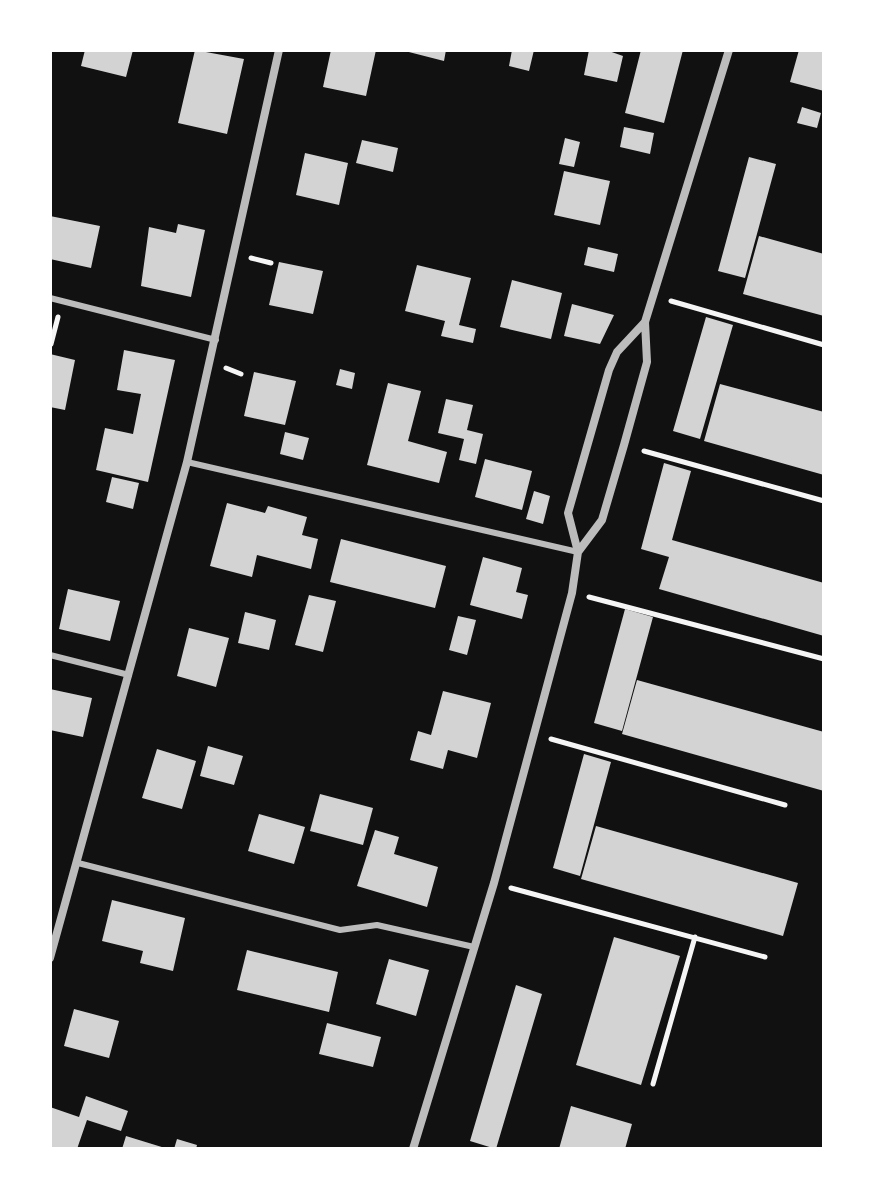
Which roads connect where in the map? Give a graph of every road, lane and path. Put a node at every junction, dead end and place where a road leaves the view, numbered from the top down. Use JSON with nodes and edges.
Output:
{"nodes":[{"id":1,"x":279,"y":50,"type":"edge"},
{"id":2,"x":729,"y":50,"type":"edge"},
{"id":3,"x":653,"y":296,"type":"junction"},
{"id":4,"x":50,"y":298,"type":"edge"},
{"id":5,"x":645,"y":322,"type":"junction"},
{"id":6,"x":216,"y":340,"type":"junction"},
{"id":7,"x":824,"y":345,"type":"edge"},
{"id":8,"x":624,"y":445,"type":"junction"},
{"id":9,"x":187,"y":462,"type":"junction"},
{"id":10,"x":824,"y":501,"type":"edge"},
{"id":11,"x":578,"y":552,"type":"junction"},
{"id":12,"x":572,"y":593,"type":"junction"},
{"id":13,"x":50,"y":655,"type":"edge"},
{"id":14,"x":824,"y":659,"type":"edge"},
{"id":15,"x":129,"y":675,"type":"junction"},
{"id":16,"x":535,"y":735,"type":"junction"},
{"id":17,"x":785,"y":805,"type":"dead end"},
{"id":18,"x":78,"y":863,"type":"junction"},
{"id":19,"x":494,"y":883,"type":"junction"},
{"id":20,"x":695,"y":937,"type":"junction"},
{"id":21,"x":474,"y":947,"type":"junction"},
{"id":22,"x":765,"y":957,"type":"dead end"},
{"id":23,"x":50,"y":958,"type":"edge"},
{"id":24,"x":653,"y":1084,"type":"dead end"},
{"id":25,"x":413,"y":1149,"type":"edge"}],
"edges":[{"from":1,"to":6,"type":"street"},
{"from":2,"to":3,"type":"street"},
{"from":3,"to":5,"type":"street"},
{"from":3,"to":7,"type":"path"},
{"from":4,"to":6,"type":"lane"},
{"from":5,"to":8,"type":"street"},
{"from":5,"to":11,"type":"street"},
{"from":6,"to":9,"type":"street"},
{"from":8,"to":10,"type":"path"},
{"from":8,"to":11,"type":"street"},
{"from":9,"to":11,"type":"lane"},
{"from":9,"to":15,"type":"street"},
{"from":11,"to":12,"type":"street"},
{"from":12,"to":14,"type":"path"},
{"from":12,"to":16,"type":"street"},
{"from":13,"to":15,"type":"lane"},
{"from":15,"to":18,"type":"street"},
{"from":16,"to":17,"type":"path"},
{"from":16,"to":19,"type":"street"},
{"from":18,"to":21,"type":"lane"},
{"from":18,"to":23,"type":"street"},
{"from":19,"to":20,"type":"path"},
{"from":19,"to":21,"type":"street"},
{"from":20,"to":22,"type":"path"},
{"from":20,"to":24,"type":"path"},
{"from":21,"to":25,"type":"street"}]}
